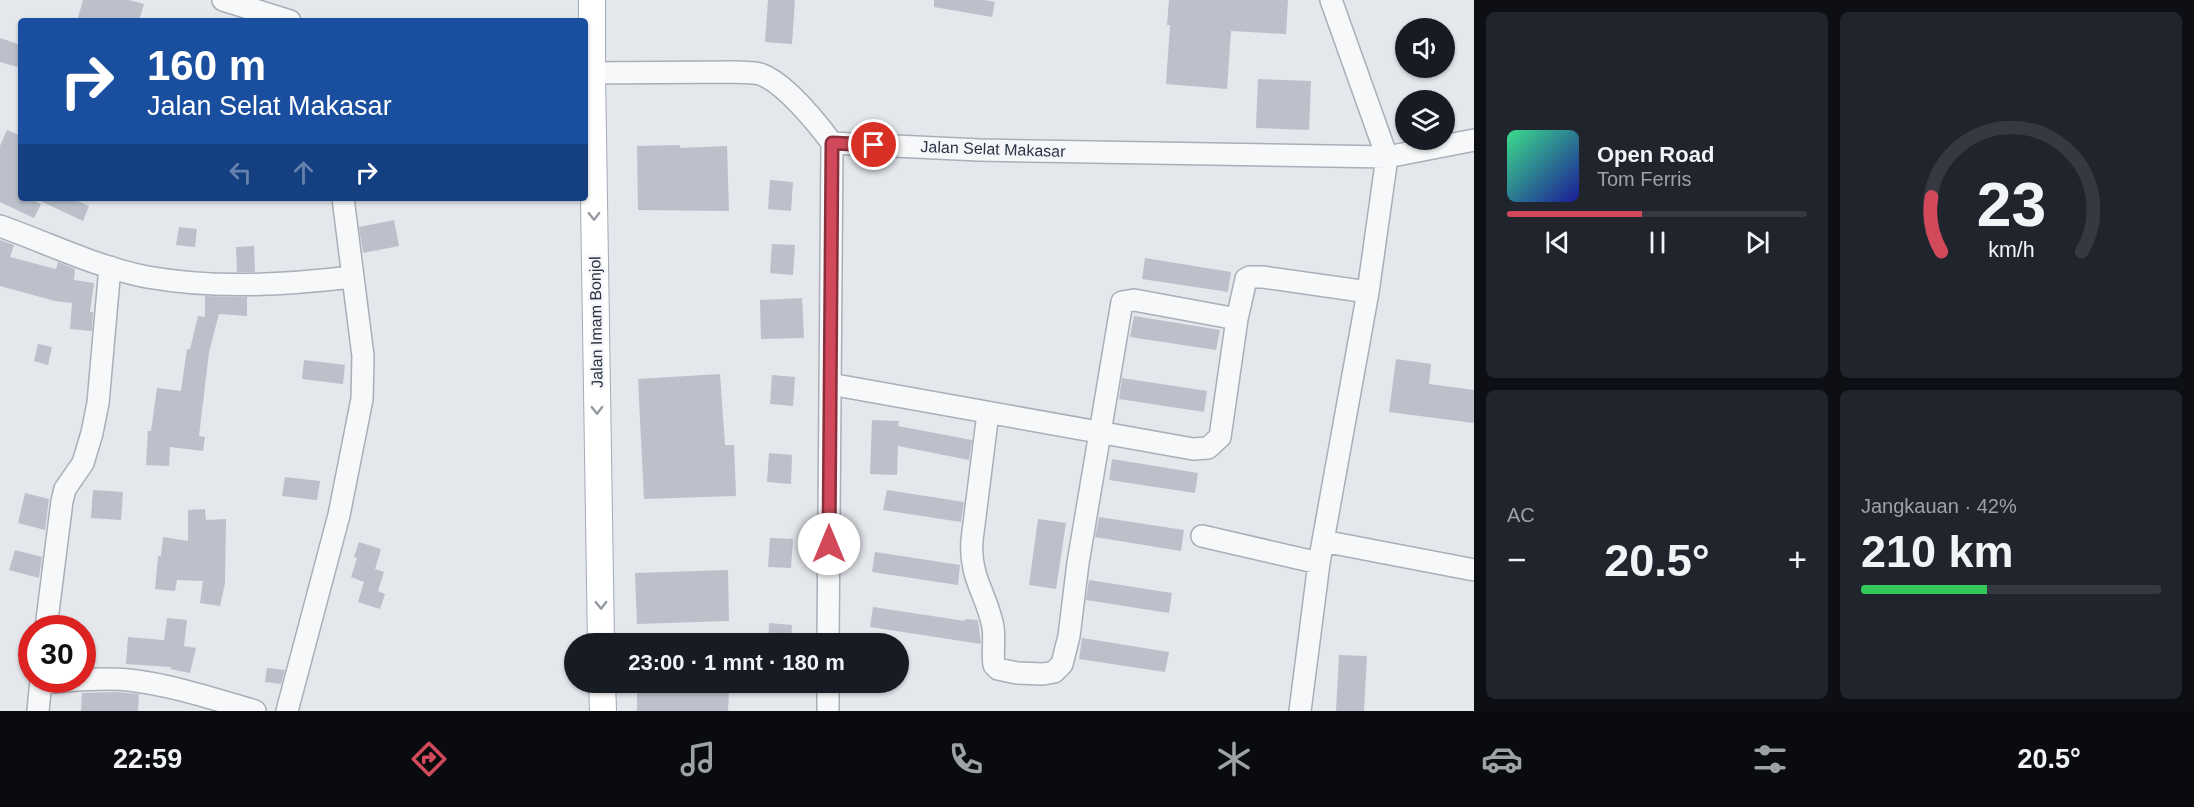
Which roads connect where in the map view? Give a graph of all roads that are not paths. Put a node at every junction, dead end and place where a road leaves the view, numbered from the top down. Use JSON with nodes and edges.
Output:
{"nodes":[{"id":1,"x":223,"y":0,"type":"edge"},
{"id":2,"x":592,"y":0,"type":"edge"},
{"id":3,"x":1331,"y":0,"type":"edge"},
{"id":4,"x":280,"y":18,"type":"edge"},
{"id":5,"x":588,"y":73,"type":"edge"},
{"id":6,"x":1474,"y":140,"type":"edge"},
{"id":7,"x":832,"y":143,"type":"junction"},
{"id":8,"x":1388,"y":157,"type":"junction"},
{"id":9,"x":343,"y":201,"type":"edge"},
{"id":10,"x":0,"y":226,"type":"edge"},
{"id":11,"x":110,"y":267,"type":"junction"},
{"id":12,"x":352,"y":277,"type":"junction"},
{"id":13,"x":1368,"y":292,"type":"junction"},
{"id":14,"x":1238,"y":319,"type":"junction"},
{"id":15,"x":830,"y":384,"type":"junction"},
{"id":16,"x":988,"y":413,"type":"junction"},
{"id":17,"x":1100,"y":433,"type":"junction"},
{"id":18,"x":1202,"y":536,"type":"dead end"},
{"id":19,"x":1323,"y":541,"type":"junction"},
{"id":20,"x":1319,"y":563,"type":"junction"},
{"id":21,"x":1474,"y":570,"type":"edge"},
{"id":22,"x":48,"y":615,"type":"edge"},
{"id":23,"x":601,"y":633,"type":"edge"},
{"id":24,"x":828,"y":633,"type":"edge"},
{"id":25,"x":96,"y":680,"type":"edge"},
{"id":26,"x":40,"y":693,"type":"edge"},
{"id":27,"x":602,"y":693,"type":"edge"},
{"id":28,"x":828,"y":693,"type":"edge"},
{"id":29,"x":38,"y":711,"type":"edge"},
{"id":30,"x":255,"y":711,"type":"edge"},
{"id":31,"x":287,"y":711,"type":"edge"},
{"id":32,"x":603,"y":711,"type":"edge"},
{"id":33,"x":828,"y":711,"type":"edge"},
{"id":34,"x":1300,"y":711,"type":"edge"}],
"edges":[{"from":1,"to":4,"type":"street"},
{"from":2,"to":5,"type":"main road","name":"Jalan Imam Bonjol"},
{"from":3,"to":8,"type":"street"},
{"from":5,"to":7,"type":"street"},
{"from":5,"to":23,"type":"main road","name":"Jalan Imam Bonjol","one_way":true},
{"from":6,"to":8,"type":"street","name":"Jalan Selat Makasar"},
{"from":7,"to":8,"type":"street","name":"Jalan Selat Makasar"},
{"from":7,"to":15,"type":"street"},
{"from":8,"to":13,"type":"street"},
{"from":9,"to":12,"type":"street"},
{"from":10,"to":11,"type":"street"},
{"from":11,"to":12,"type":"street"},
{"from":11,"to":22,"type":"street"},
{"from":12,"to":31,"type":"street"},
{"from":13,"to":14,"type":"street"},
{"from":13,"to":19,"type":"street"},
{"from":14,"to":17,"type":"street"},
{"from":14,"to":17,"type":"street"},
{"from":15,"to":16,"type":"street"},
{"from":15,"to":24,"type":"street"},
{"from":16,"to":17,"type":"street"},
{"from":16,"to":17,"type":"street"},
{"from":18,"to":20,"type":"street"},
{"from":19,"to":20,"type":"street"},
{"from":19,"to":21,"type":"street"},
{"from":20,"to":34,"type":"street"},
{"from":25,"to":30,"type":"street"},
{"from":26,"to":29,"type":"street"},
{"from":27,"to":32,"type":"main road"},
{"from":28,"to":33,"type":"street"}]}
